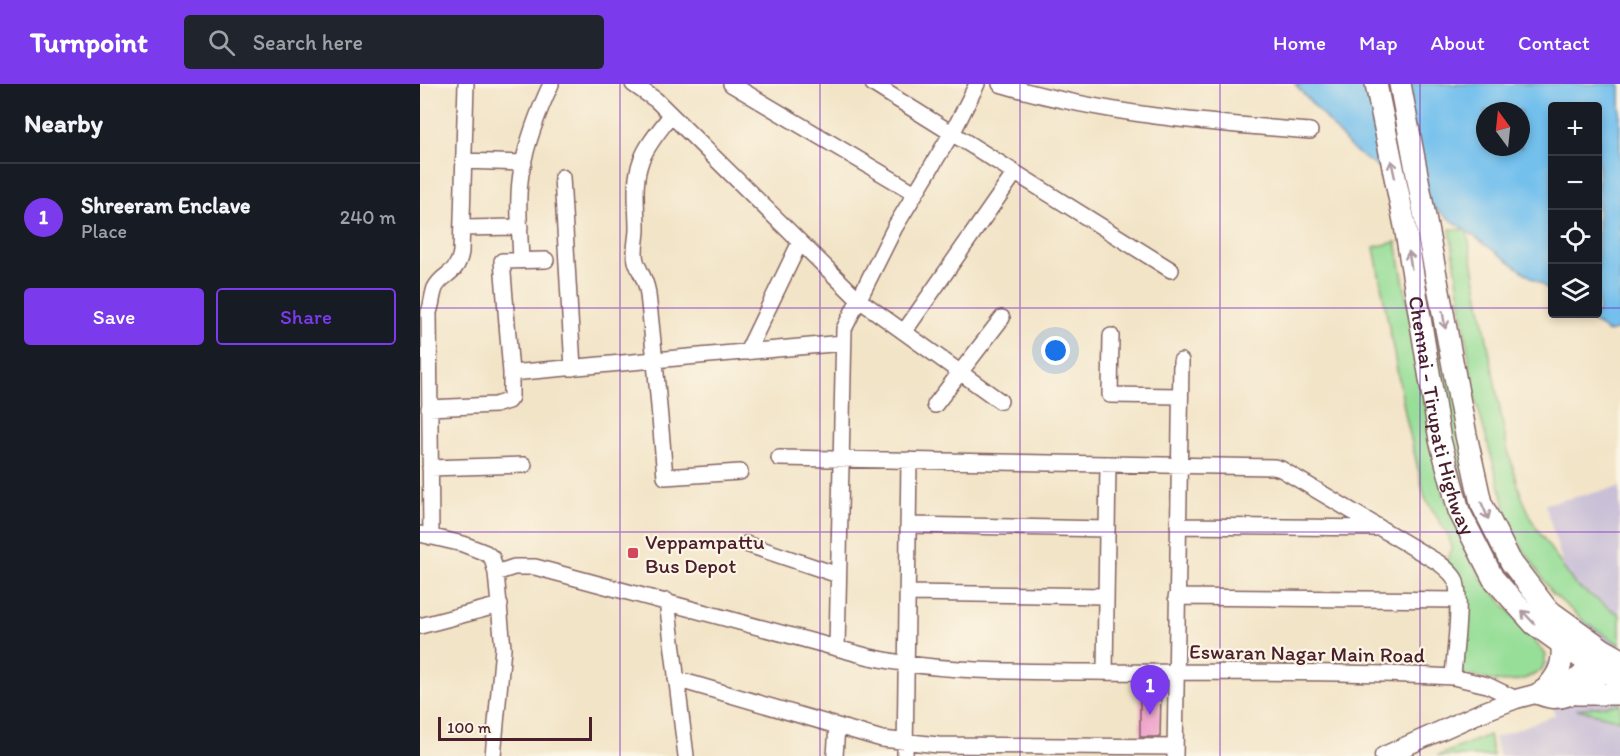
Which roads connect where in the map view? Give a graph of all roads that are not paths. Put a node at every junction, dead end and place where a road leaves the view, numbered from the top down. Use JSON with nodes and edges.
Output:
{"nodes":[{"id":1,"x":466,"y":84,"type":"edge"},
{"id":2,"x":551,"y":84,"type":"edge"},
{"id":3,"x":633,"y":84,"type":"edge"},
{"id":4,"x":730,"y":84,"type":"edge"},
{"id":5,"x":873,"y":84,"type":"edge"},
{"id":6,"x":977,"y":84,"type":"edge"},
{"id":7,"x":1000,"y":84,"type":"edge"},
{"id":8,"x":1376,"y":84,"type":"edge"},
{"id":9,"x":1400,"y":84,"type":"edge"},
{"id":10,"x":671,"y":115,"type":"junction"},
{"id":11,"x":1310,"y":131,"type":"dead end"},
{"id":12,"x":952,"y":133,"type":"junction"},
{"id":13,"x":463,"y":161,"type":"junction"},
{"id":14,"x":524,"y":164,"type":"junction"},
{"id":15,"x":1015,"y":173,"type":"junction"},
{"id":16,"x":561,"y":177,"type":"dead end"},
{"id":17,"x":915,"y":192,"type":"junction"},
{"id":18,"x":520,"y":227,"type":"junction"},
{"id":19,"x":462,"y":228,"type":"junction"},
{"id":20,"x":800,"y":242,"type":"junction"},
{"id":21,"x":546,"y":260,"type":"dead end"},
{"id":22,"x":521,"y":261,"type":"junction"},
{"id":23,"x":1171,"y":270,"type":"dead end"},
{"id":24,"x":858,"y":299,"type":"junction"},
{"id":25,"x":424,"y":313,"type":"edge"},
{"id":26,"x":1002,"y":318,"type":"dead end"},
{"id":27,"x":904,"y":332,"type":"junction"},
{"id":28,"x":1111,"y":336,"type":"dead end"},
{"id":29,"x":843,"y":343,"type":"junction"},
{"id":30,"x":747,"y":352,"type":"junction"},
{"id":31,"x":656,"y":361,"type":"junction"},
{"id":32,"x":1181,"y":361,"type":"dead end"},
{"id":33,"x":573,"y":368,"type":"junction"},
{"id":34,"x":511,"y":373,"type":"junction"},
{"id":35,"x":960,"y":373,"type":"junction"},
{"id":36,"x":424,"y":383,"type":"edge"},
{"id":37,"x":1180,"y":396,"type":"junction"},
{"id":38,"x":1000,"y":401,"type":"dead end"},
{"id":39,"x":935,"y":405,"type":"dead end"},
{"id":40,"x":429,"y":408,"type":"junction"},
{"id":41,"x":425,"y":450,"type":"edge"},
{"id":42,"x":779,"y":458,"type":"dead end"},
{"id":43,"x":840,"y":459,"type":"junction"},
{"id":44,"x":909,"y":460,"type":"junction"},
{"id":45,"x":1108,"y":464,"type":"junction"},
{"id":46,"x":524,"y":465,"type":"dead end"},
{"id":47,"x":1179,"y":465,"type":"junction"},
{"id":48,"x":430,"y":468,"type":"junction"},
{"id":49,"x":740,"y":472,"type":"dead end"},
{"id":50,"x":909,"y":525,"type":"junction"},
{"id":51,"x":1178,"y":526,"type":"junction"},
{"id":52,"x":1380,"y":528,"type":"junction"},
{"id":53,"x":1107,"y":529,"type":"junction"},
{"id":54,"x":425,"y":536,"type":"edge"},
{"id":55,"x":746,"y":544,"type":"dead end"},
{"id":56,"x":496,"y":573,"type":"junction"},
{"id":57,"x":838,"y":575,"type":"junction"},
{"id":58,"x":908,"y":593,"type":"junction"},
{"id":59,"x":1106,"y":596,"type":"junction"},
{"id":60,"x":1176,"y":597,"type":"junction"},
{"id":61,"x":1458,"y":600,"type":"junction"},
{"id":62,"x":667,"y":602,"type":"junction"},
{"id":63,"x":500,"y":605,"type":"junction"},
{"id":64,"x":420,"y":626,"type":"edge"},
{"id":65,"x":1562,"y":644,"type":"junction"},
{"id":66,"x":837,"y":647,"type":"junction"},
{"id":67,"x":908,"y":664,"type":"junction"},
{"id":68,"x":1609,"y":664,"type":"edge"},
{"id":69,"x":1105,"y":672,"type":"junction"},
{"id":70,"x":1175,"y":672,"type":"junction"},
{"id":71,"x":1453,"y":677,"type":"junction"},
{"id":72,"x":676,"y":679,"type":"junction"},
{"id":73,"x":1542,"y":690,"type":"junction"},
{"id":74,"x":1577,"y":694,"type":"junction"},
{"id":75,"x":1620,"y":694,"type":"edge"},
{"id":76,"x":1516,"y":699,"type":"junction"},
{"id":77,"x":837,"y":726,"type":"junction"},
{"id":78,"x":905,"y":749,"type":"edge"},
{"id":79,"x":973,"y":751,"type":"edge"},
{"id":80,"x":1175,"y":751,"type":"edge"},
{"id":81,"x":493,"y":756,"type":"edge"},
{"id":82,"x":686,"y":756,"type":"edge"},
{"id":83,"x":836,"y":756,"type":"edge"},
{"id":84,"x":1384,"y":756,"type":"edge"}],
"edges":[{"from":1,"to":13,"type":"street"},
{"from":2,"to":14,"type":"street"},
{"from":3,"to":10,"type":"street"},
{"from":4,"to":17,"type":"street"},
{"from":5,"to":12,"type":"street"},
{"from":6,"to":12,"type":"street"},
{"from":7,"to":11,"type":"street"},
{"from":65,"to":8,"type":"highway","name":"Chennai - Tirupati Highway","one_way":true},
{"from":9,"to":68,"type":"highway","name":"Chennai - Tirupati Highway","one_way":true},
{"from":10,"to":20,"type":"street"},
{"from":10,"to":31,"type":"street"},
{"from":12,"to":15,"type":"street"},
{"from":12,"to":17,"type":"street"},
{"from":13,"to":14,"type":"street"},
{"from":13,"to":19,"type":"street"},
{"from":14,"to":18,"type":"street"},
{"from":15,"to":23,"type":"street"},
{"from":15,"to":27,"type":"street"},
{"from":16,"to":33,"type":"street"},
{"from":17,"to":24,"type":"street"},
{"from":18,"to":19,"type":"street"},
{"from":18,"to":22,"type":"street"},
{"from":19,"to":25,"type":"street"},
{"from":20,"to":24,"type":"street"},
{"from":20,"to":30,"type":"street"},
{"from":21,"to":22,"type":"street"},
{"from":22,"to":34,"type":"street"},
{"from":24,"to":27,"type":"street"},
{"from":24,"to":29,"type":"street"},
{"from":25,"to":36,"type":"street"},
{"from":26,"to":35,"type":"street"},
{"from":27,"to":35,"type":"street"},
{"from":28,"to":37,"type":"street"},
{"from":29,"to":30,"type":"street"},
{"from":29,"to":43,"type":"street"},
{"from":30,"to":31,"type":"street"},
{"from":31,"to":33,"type":"street"},
{"from":31,"to":49,"type":"street"},
{"from":32,"to":37,"type":"street"},
{"from":33,"to":34,"type":"street"},
{"from":34,"to":40,"type":"street"},
{"from":35,"to":38,"type":"street"},
{"from":35,"to":39,"type":"street"},
{"from":36,"to":40,"type":"street"},
{"from":37,"to":47,"type":"street"},
{"from":40,"to":41,"type":"street"},
{"from":41,"to":48,"type":"street"},
{"from":42,"to":43,"type":"street"},
{"from":43,"to":44,"type":"street"},
{"from":43,"to":57,"type":"street"},
{"from":44,"to":45,"type":"street"},
{"from":44,"to":50,"type":"street"},
{"from":45,"to":47,"type":"street"},
{"from":45,"to":53,"type":"street"},
{"from":46,"to":48,"type":"street"},
{"from":47,"to":51,"type":"street"},
{"from":47,"to":52,"type":"street"},
{"from":48,"to":54,"type":"street"},
{"from":50,"to":53,"type":"street"},
{"from":50,"to":58,"type":"street"},
{"from":51,"to":52,"type":"street"},
{"from":51,"to":60,"type":"street"},
{"from":52,"to":61,"type":"street"},
{"from":53,"to":59,"type":"street"},
{"from":54,"to":56,"type":"street"},
{"from":55,"to":57,"type":"street"},
{"from":56,"to":62,"type":"street","name":"Eswaran Nagar Main Road"},
{"from":56,"to":63,"type":"street"},
{"from":57,"to":66,"type":"street"},
{"from":58,"to":59,"type":"street"},
{"from":58,"to":67,"type":"street"},
{"from":59,"to":69,"type":"street"},
{"from":60,"to":61,"type":"street"},
{"from":60,"to":70,"type":"street"},
{"from":61,"to":71,"type":"street"},
{"from":62,"to":66,"type":"street","name":"Eswaran Nagar Main Road"},
{"from":62,"to":72,"type":"street"},
{"from":63,"to":64,"type":"street"},
{"from":63,"to":81,"type":"street"},
{"from":65,"to":68,"type":"highway","name":"Chennai - Tirupati Highway"},
{"from":65,"to":73,"type":"highway"},
{"from":66,"to":67,"type":"street","name":"Eswaran Nagar Main Road"},
{"from":67,"to":69,"type":"street","name":"Eswaran Nagar Main Road"},
{"from":67,"to":78,"type":"street"},
{"from":68,"to":73,"type":"main road"},
{"from":68,"to":74,"type":"main road"},
{"from":69,"to":70,"type":"street","name":"Eswaran Nagar Main Road"},
{"from":70,"to":71,"type":"street","name":"Eswaran Nagar Main Road"},
{"from":70,"to":80,"type":"street"},
{"from":71,"to":76,"type":"street","name":"Eswaran Nagar Main Road"},
{"from":72,"to":77,"type":"street"},
{"from":72,"to":82,"type":"street"},
{"from":73,"to":74,"type":"main road"},
{"from":73,"to":76,"type":"main road"},
{"from":74,"to":75,"type":"highway"},
{"from":76,"to":84,"type":"main road"},
{"from":77,"to":78,"type":"street"},
{"from":77,"to":83,"type":"street"},
{"from":78,"to":79,"type":"street"},
{"from":79,"to":80,"type":"street"}]}
